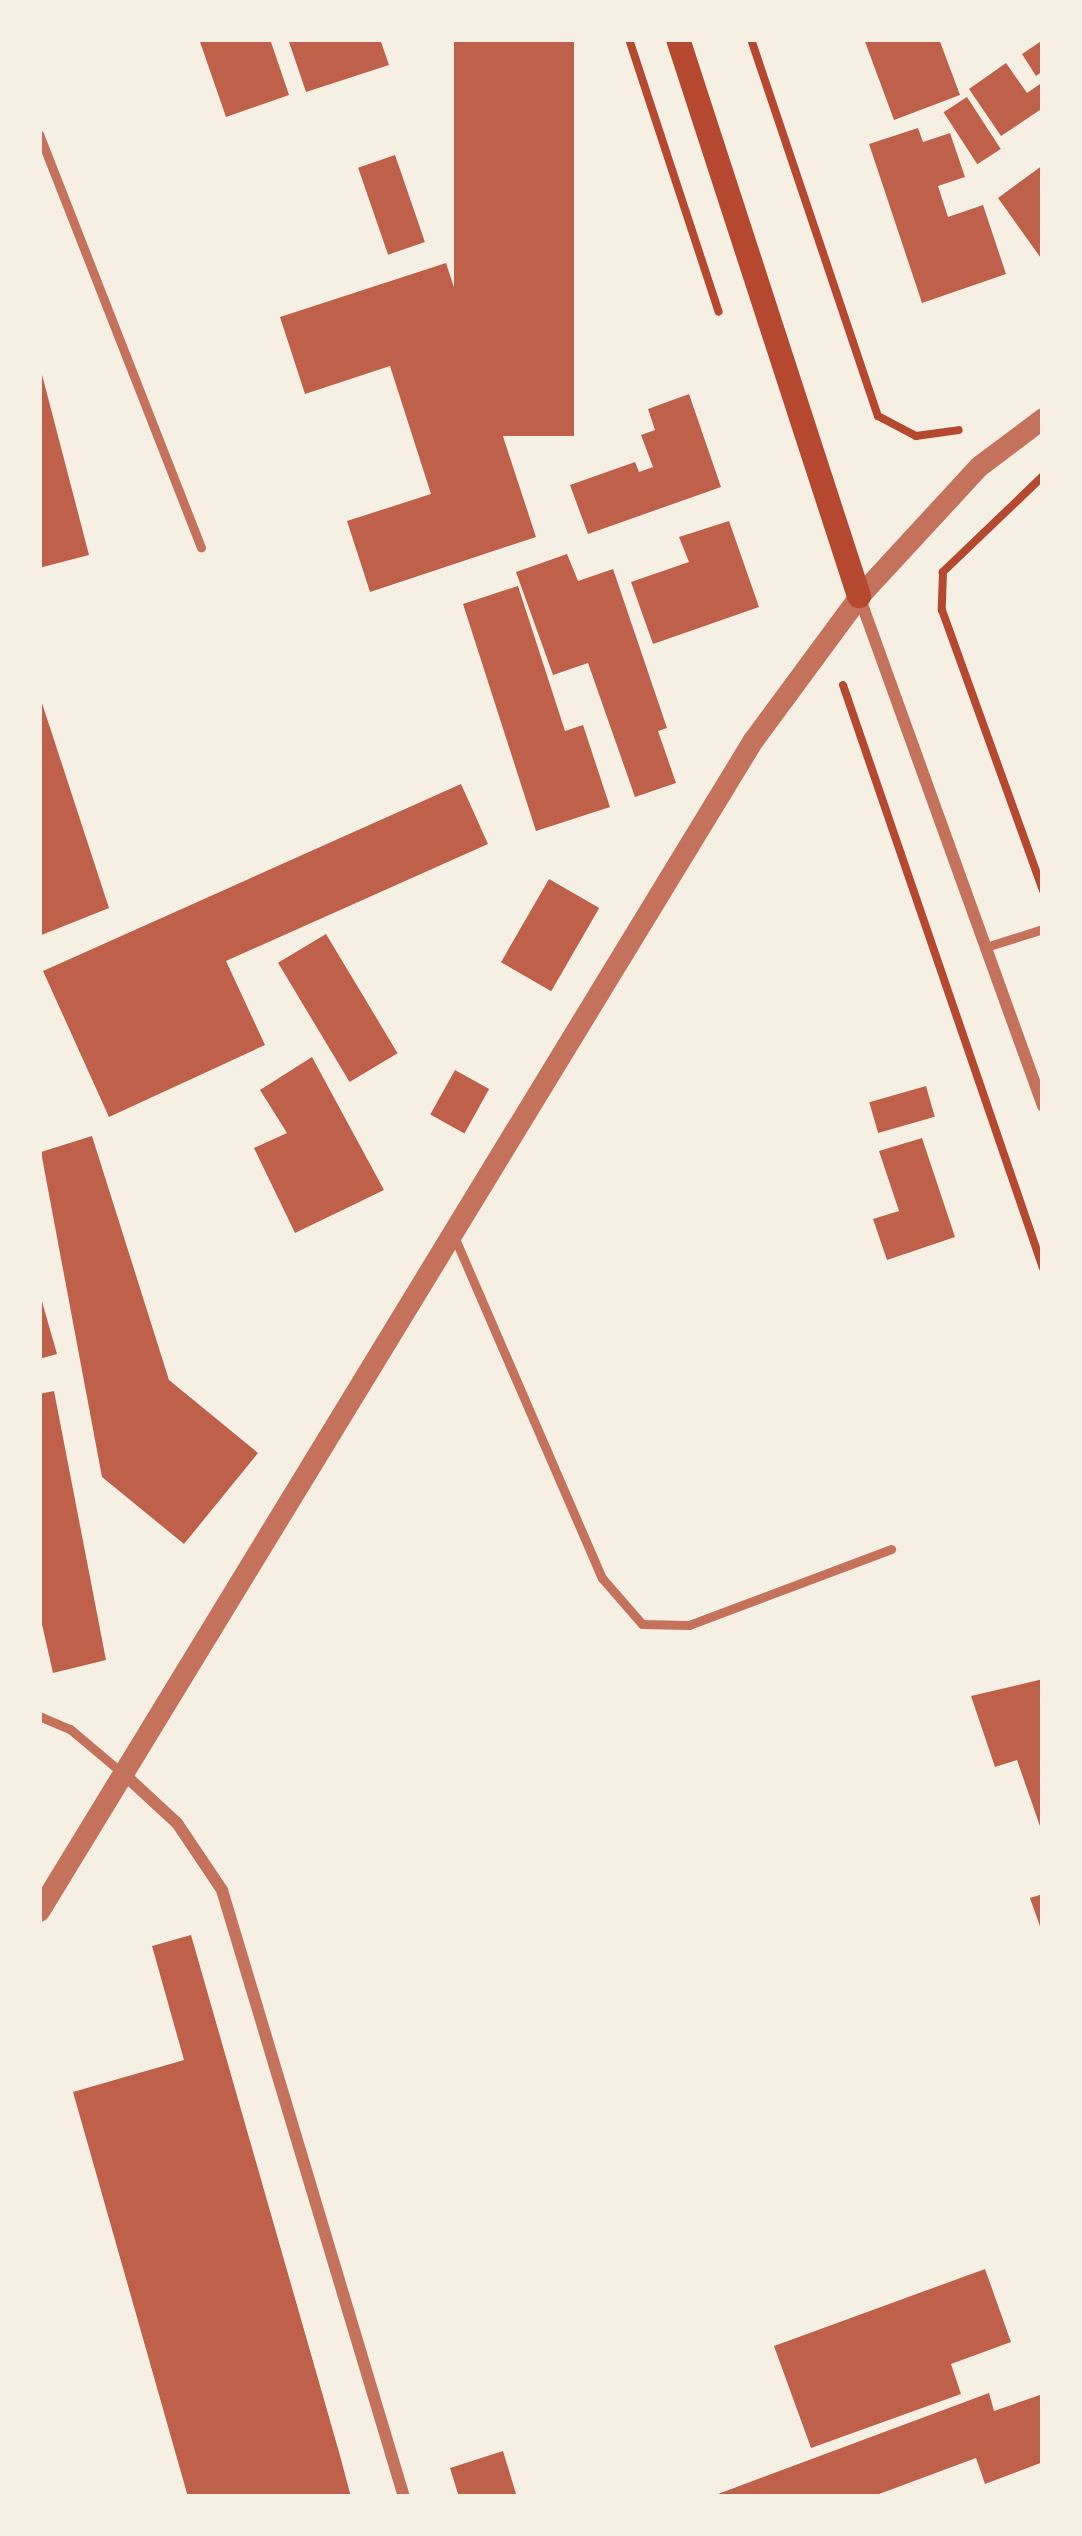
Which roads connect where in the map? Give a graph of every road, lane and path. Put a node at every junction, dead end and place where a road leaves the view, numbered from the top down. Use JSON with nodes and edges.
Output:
{"nodes":[{"id":1,"x":679,"y":39,"type":"edge"},
{"id":2,"x":751,"y":39,"type":"edge"},
{"id":3,"x":39,"y":134,"type":"edge"},
{"id":4,"x":1043,"y":418,"type":"edge"},
{"id":5,"x":979,"y":421,"type":"dead end"},
{"id":6,"x":1043,"y":476,"type":"edge"},
{"id":7,"x":201,"y":547,"type":"dead end"},
{"id":8,"x":859,"y":596,"type":"junction"},
{"id":9,"x":1043,"y":890,"type":"edge"},
{"id":10,"x":1043,"y":929,"type":"edge"},
{"id":11,"x":989,"y":946,"type":"junction"},
{"id":12,"x":1043,"y":1106,"type":"edge"},
{"id":13,"x":454,"y":1234,"type":"junction"},
{"id":14,"x":891,"y":1549,"type":"dead end"},
{"id":15,"x":39,"y":1716,"type":"edge"},
{"id":16,"x":126,"y":1776,"type":"junction"},
{"id":17,"x":39,"y":1911,"type":"edge"},
{"id":18,"x":404,"y":2497,"type":"edge"}],
"edges":[{"from":1,"to":8,"type":"main road"},
{"from":2,"to":5,"type":"path"},
{"from":3,"to":7,"type":"lane"},
{"from":4,"to":8,"type":"street"},
{"from":6,"to":9,"type":"path"},
{"from":8,"to":11,"type":"street"},
{"from":8,"to":13,"type":"street"},
{"from":10,"to":11,"type":"lane"},
{"from":11,"to":12,"type":"street"},
{"from":13,"to":14,"type":"lane"},
{"from":13,"to":16,"type":"street"},
{"from":15,"to":16,"type":"lane"},
{"from":16,"to":17,"type":"street"},
{"from":16,"to":18,"type":"street"}]}
